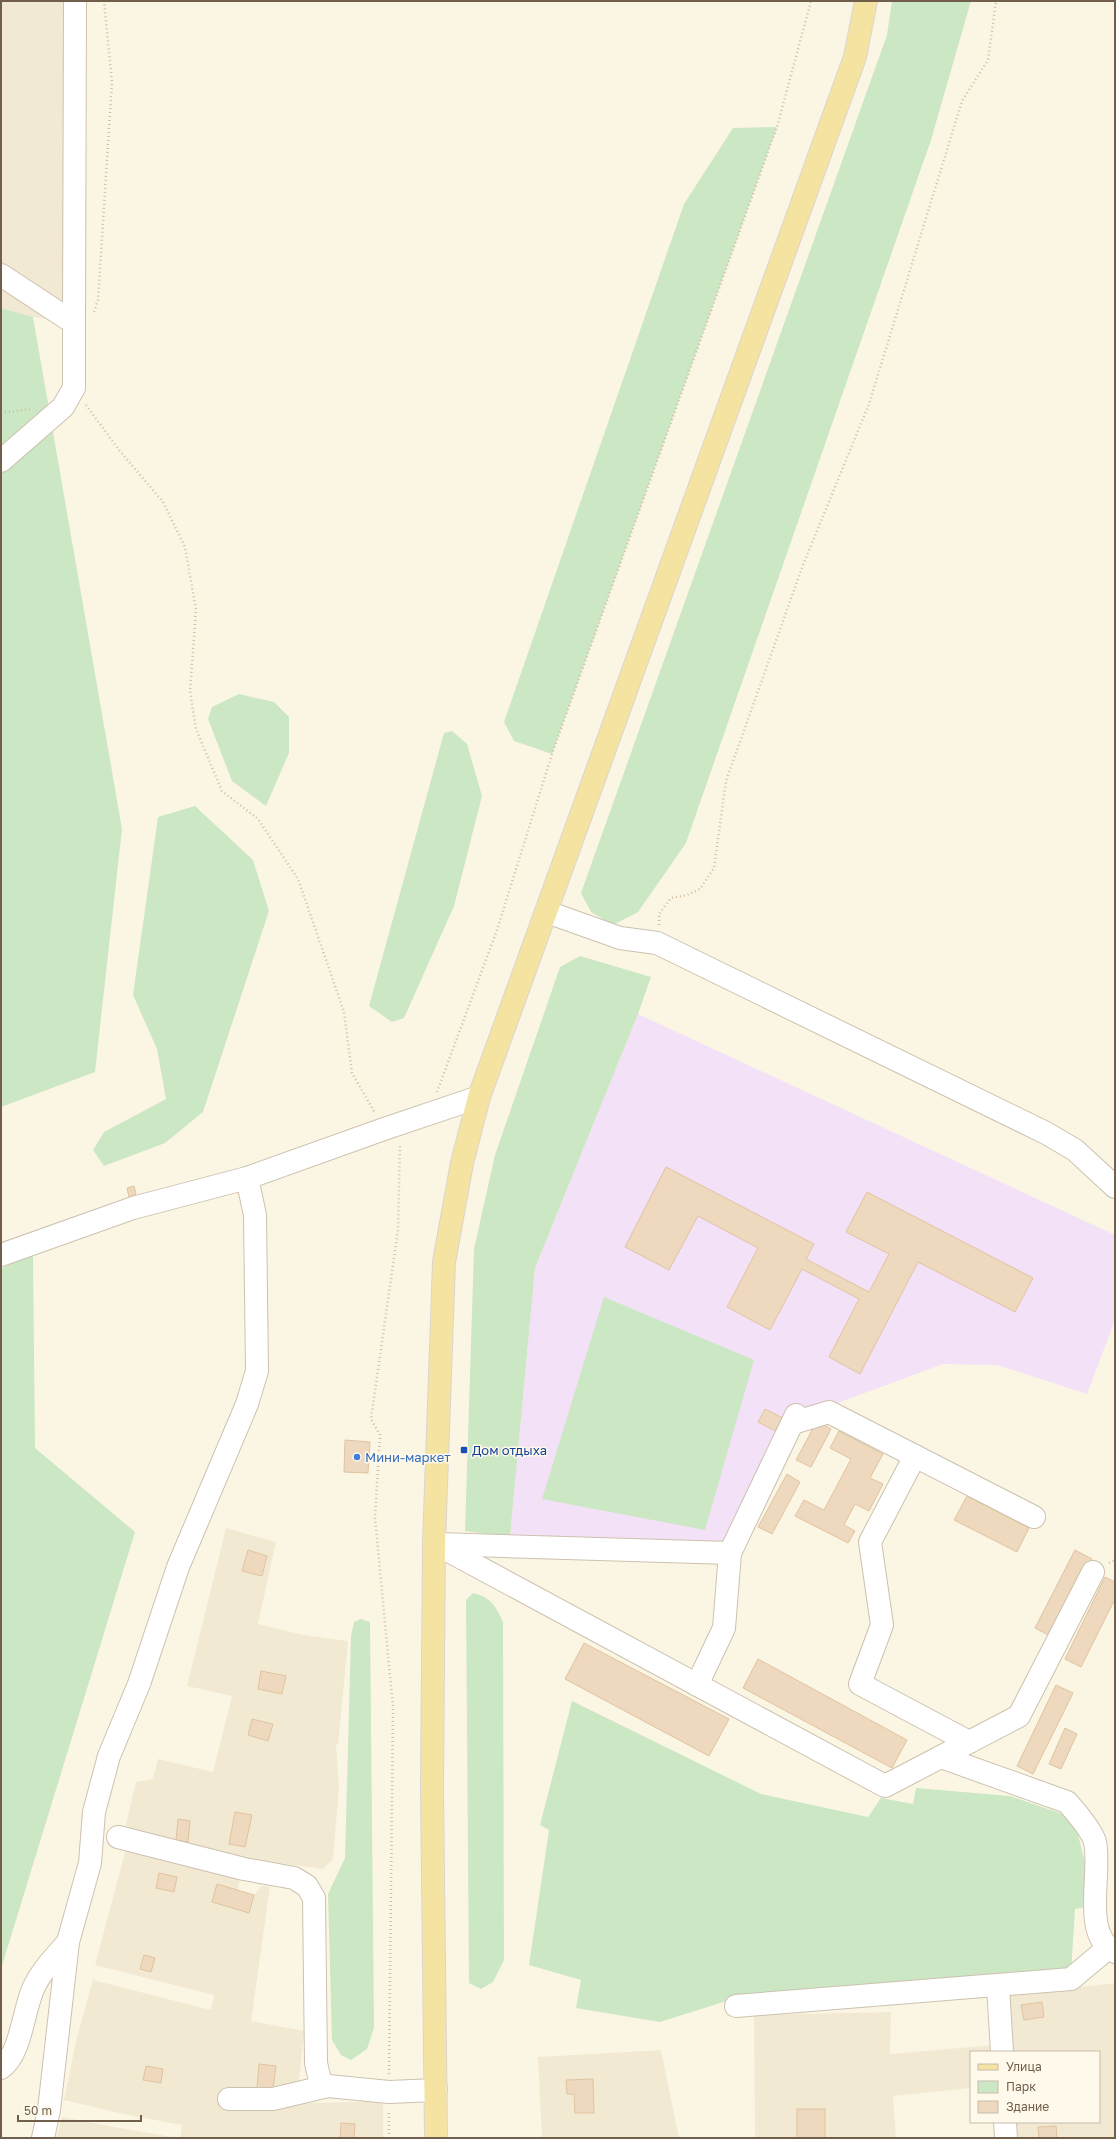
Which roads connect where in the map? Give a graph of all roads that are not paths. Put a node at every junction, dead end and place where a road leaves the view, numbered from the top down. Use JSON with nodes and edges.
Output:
{"nodes":[{"id":1,"x":75,"y":1,"type":"edge"},
{"id":2,"x":866,"y":1,"type":"edge"},
{"id":3,"x":1,"y":274,"type":"edge"},
{"id":4,"x":84,"y":319,"type":"junction"},
{"id":5,"x":1,"y":461,"type":"edge"},
{"id":6,"x":546,"y":912,"type":"junction"},
{"id":7,"x":480,"y":1097,"type":"junction"},
{"id":8,"x":247,"y":1178,"type":"junction"},
{"id":9,"x":1115,"y":1187,"type":"edge"},
{"id":10,"x":1,"y":1255,"type":"edge"},
{"id":11,"x":915,"y":1456,"type":"junction"},
{"id":12,"x":1034,"y":1517,"type":"dead end"},
{"id":13,"x":434,"y":1543,"type":"junction"},
{"id":14,"x":730,"y":1553,"type":"junction"},
{"id":15,"x":1093,"y":1572,"type":"dead end"},
{"id":16,"x":697,"y":1685,"type":"junction"},
{"id":17,"x":969,"y":1742,"type":"junction"},
{"id":18,"x":941,"y":1757,"type":"junction"},
{"id":19,"x":118,"y":1837,"type":"dead end"},
{"id":20,"x":68,"y":1942,"type":"junction"},
{"id":21,"x":1111,"y":1950,"type":"edge"},
{"id":22,"x":998,"y":1986,"type":"junction"},
{"id":23,"x":736,"y":2006,"type":"dead end"},
{"id":24,"x":1002,"y":2051,"type":"edge"},
{"id":25,"x":1,"y":2068,"type":"edge"},
{"id":26,"x":328,"y":2086,"type":"junction"},
{"id":27,"x":436,"y":2090,"type":"junction"},
{"id":28,"x":229,"y":2099,"type":"dead end"},
{"id":29,"x":1005,"y":2123,"type":"edge"},
{"id":30,"x":42,"y":2138,"type":"edge"},
{"id":31,"x":436,"y":2138,"type":"edge"},
{"id":32,"x":1006,"y":2138,"type":"edge"}],
"edges":[{"from":1,"to":4,"type":"street"},
{"from":2,"to":6,"type":"main road"},
{"from":3,"to":4,"type":"street"},
{"from":4,"to":5,"type":"street"},
{"from":6,"to":7,"type":"main road"},
{"from":6,"to":9,"type":"street"},
{"from":7,"to":8,"type":"street"},
{"from":7,"to":13,"type":"main road"},
{"from":8,"to":10,"type":"street"},
{"from":8,"to":20,"type":"street"},
{"from":11,"to":12,"type":"street"},
{"from":11,"to":14,"type":"street"},
{"from":11,"to":17,"type":"street"},
{"from":13,"to":14,"type":"street"},
{"from":13,"to":16,"type":"street"},
{"from":13,"to":27,"type":"main road"},
{"from":14,"to":16,"type":"street"},
{"from":15,"to":17,"type":"street"},
{"from":16,"to":18,"type":"street"},
{"from":17,"to":18,"type":"street"},
{"from":18,"to":21,"type":"street"},
{"from":19,"to":26,"type":"street"},
{"from":20,"to":25,"type":"street"},
{"from":20,"to":30,"type":"street"},
{"from":21,"to":22,"type":"street"},
{"from":22,"to":23,"type":"street"},
{"from":22,"to":24,"type":"street"},
{"from":26,"to":27,"type":"street"},
{"from":26,"to":28,"type":"street"},
{"from":27,"to":31,"type":"main road"},
{"from":29,"to":32,"type":"street"}]}
